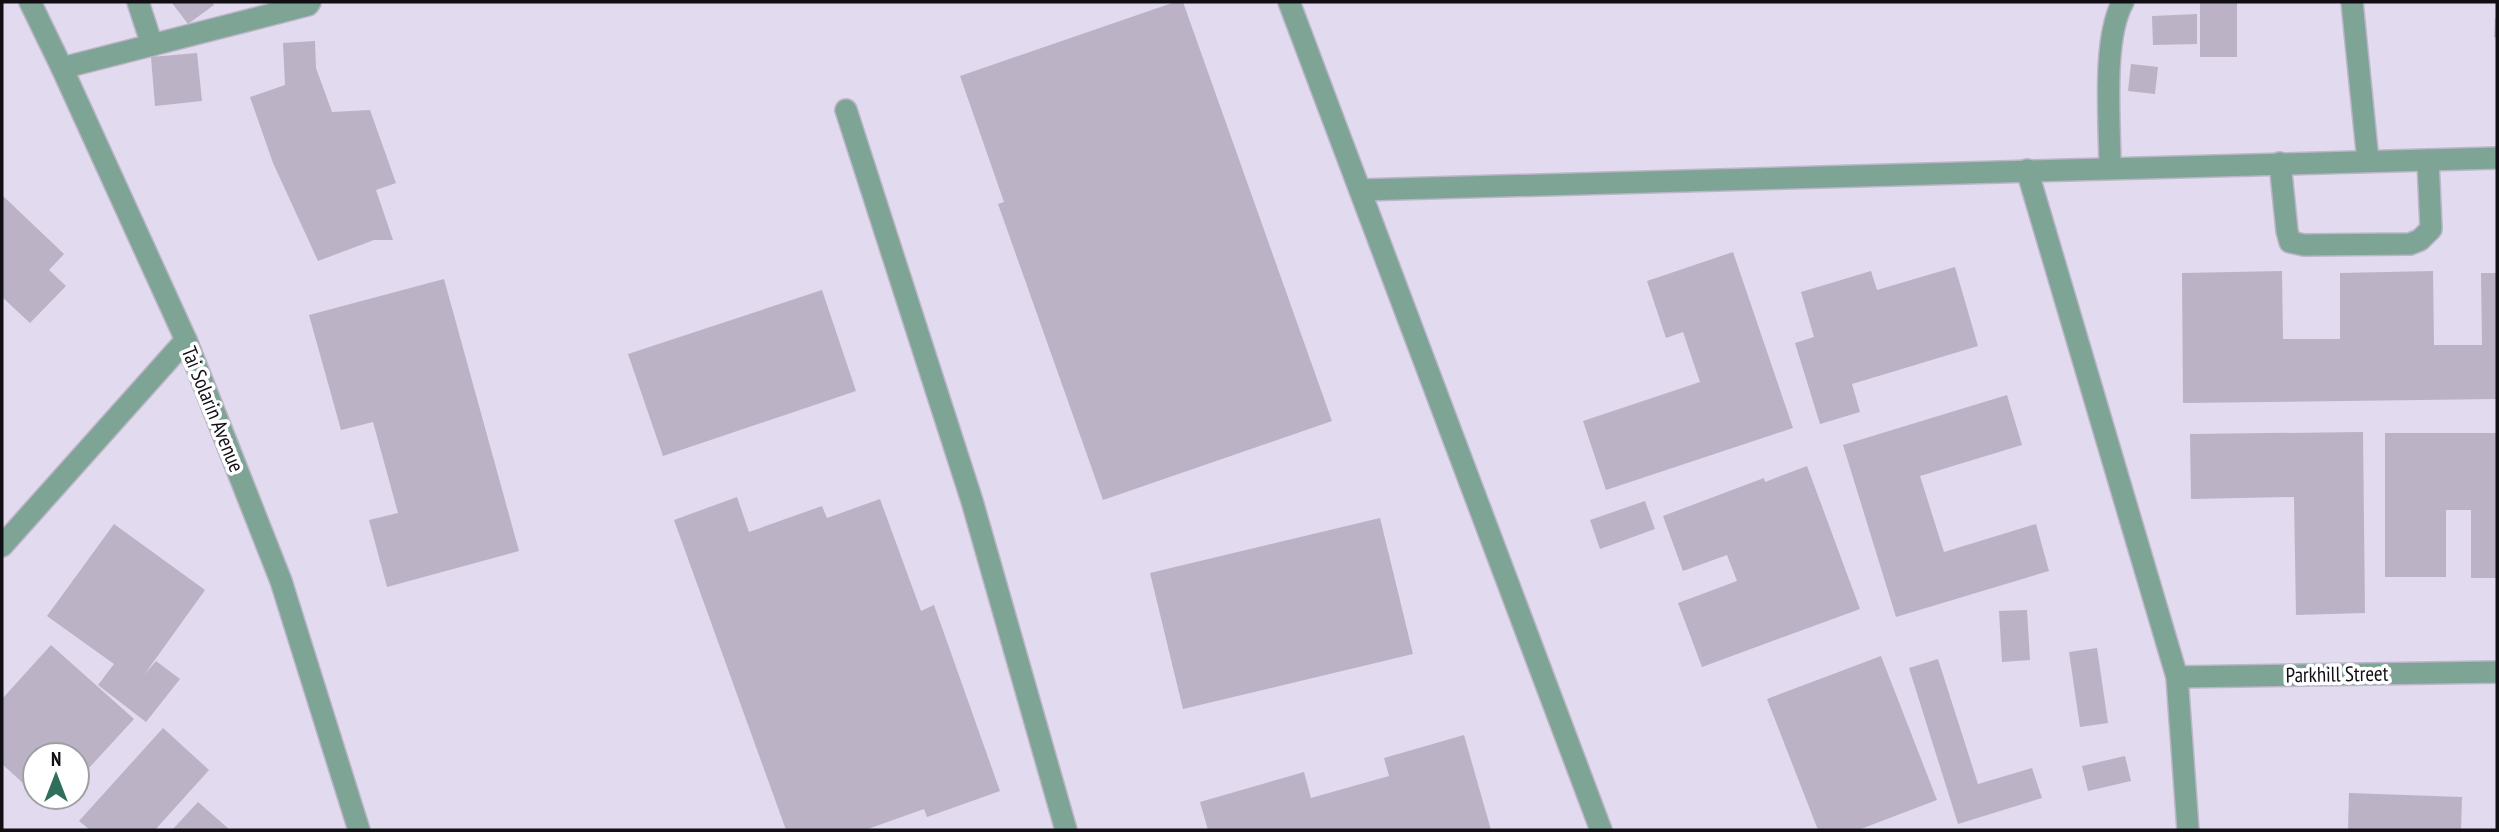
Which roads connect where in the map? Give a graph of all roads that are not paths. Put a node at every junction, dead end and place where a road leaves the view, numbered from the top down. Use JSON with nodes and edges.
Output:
{"nodes":[{"id":1,"x":30,"y":2,"type":"edge"},
{"id":2,"x":138,"y":2,"type":"edge"},
{"id":3,"x":310,"y":2,"type":"edge"},
{"id":4,"x":1289,"y":2,"type":"edge"},
{"id":5,"x":2123,"y":2,"type":"edge"},
{"id":6,"x":2352,"y":2,"type":"edge"},
{"id":7,"x":152,"y":45,"type":"junction"},
{"id":8,"x":62,"y":68,"type":"junction"},
{"id":9,"x":846,"y":110,"type":"dead end"},
{"id":10,"x":2497,"y":158,"type":"edge"},
{"id":11,"x":2428,"y":160,"type":"junction"},
{"id":12,"x":2368,"y":161,"type":"junction"},
{"id":13,"x":2280,"y":163,"type":"junction"},
{"id":14,"x":2110,"y":168,"type":"junction"},
{"id":15,"x":2027,"y":170,"type":"junction"},
{"id":16,"x":1360,"y":190,"type":"junction"},
{"id":17,"x":186,"y":340,"type":"junction"},
{"id":18,"x":2,"y":546,"type":"edge"},
{"id":19,"x":2497,"y":672,"type":"edge"},
{"id":20,"x":2176,"y":677,"type":"junction"},
{"id":21,"x":359,"y":830,"type":"edge"},
{"id":22,"x":1066,"y":830,"type":"edge"},
{"id":23,"x":1601,"y":830,"type":"edge"},
{"id":24,"x":2188,"y":830,"type":"edge"}],
"edges":[{"from":1,"to":8,"type":"street","name":"Tai Solarin Avenue"},
{"from":2,"to":7,"type":"street"},
{"from":3,"to":7,"type":"street"},
{"from":4,"to":16,"type":"street"},
{"from":5,"to":14,"type":"street"},
{"from":6,"to":12,"type":"street"},
{"from":7,"to":8,"type":"street"},
{"from":8,"to":17,"type":"street","name":"Tai Solarin Avenue"},
{"from":9,"to":22,"type":"street"},
{"from":10,"to":11,"type":"street"},
{"from":11,"to":12,"type":"street"},
{"from":11,"to":13,"type":"street"},
{"from":12,"to":13,"type":"street"},
{"from":13,"to":14,"type":"street"},
{"from":14,"to":15,"type":"street"},
{"from":15,"to":16,"type":"street"},
{"from":15,"to":20,"type":"street"},
{"from":16,"to":23,"type":"street"},
{"from":17,"to":18,"type":"street"},
{"from":17,"to":21,"type":"street","name":"Tai Solarin Avenue"},
{"from":19,"to":20,"type":"street","name":"Parkhill Street"},
{"from":20,"to":24,"type":"street"}]}
